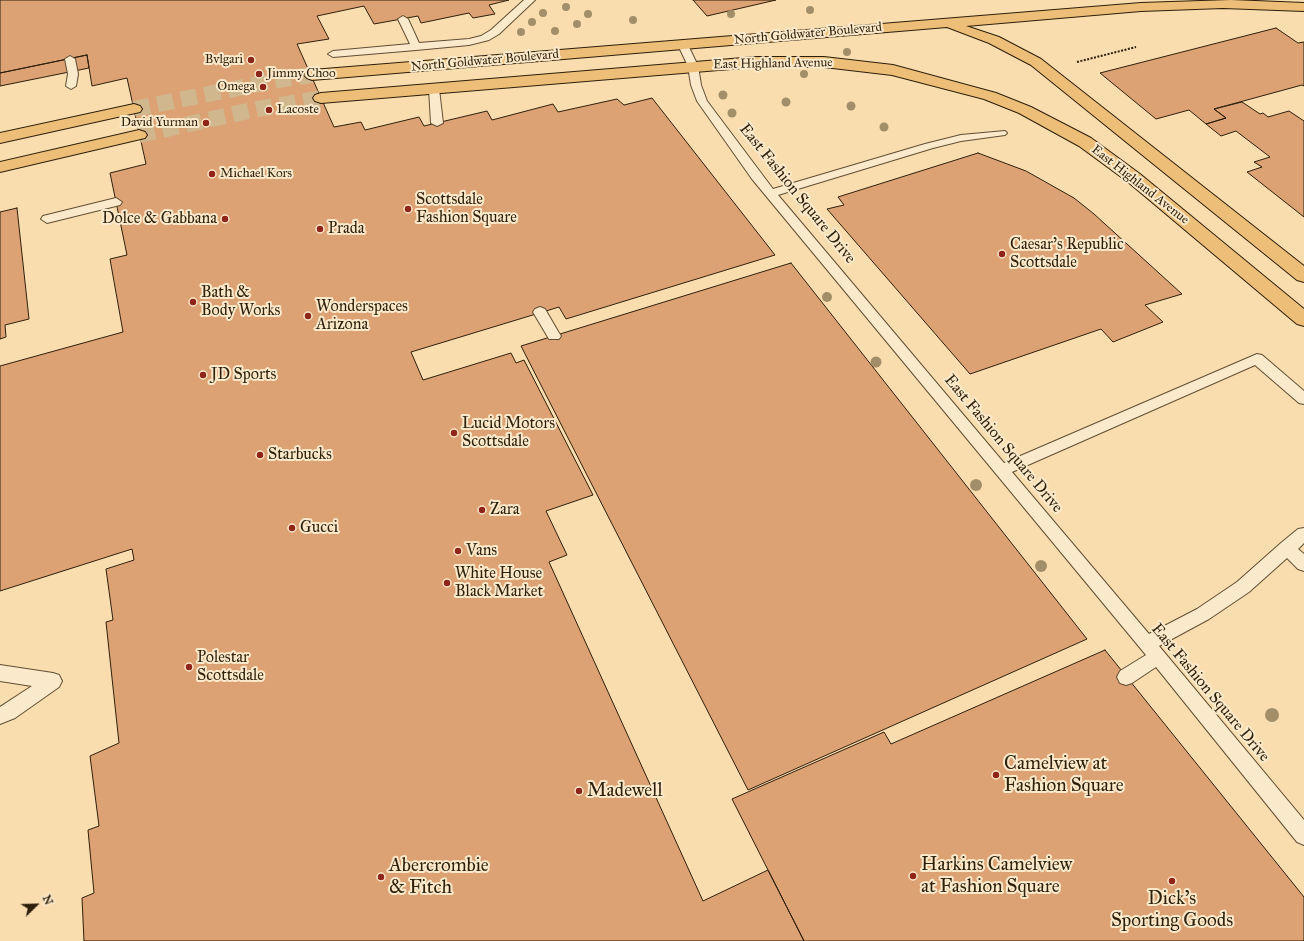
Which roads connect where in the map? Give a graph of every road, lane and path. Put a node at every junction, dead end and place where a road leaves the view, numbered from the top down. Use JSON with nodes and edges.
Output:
{"nodes":[{"id":1,"x":530,"y":0,"type":"edge"},
{"id":2,"x":1304,"y":7,"type":"edge"},
{"id":3,"x":403,"y":19,"type":"dead end"},
{"id":4,"x":936,"y":23,"type":"junction"},
{"id":5,"x":683,"y":45,"type":"junction"},
{"id":6,"x":1136,"y":46,"type":"dead end"},
{"id":7,"x":416,"y":47,"type":"junction"},
{"id":8,"x":333,"y":54,"type":"dead end"},
{"id":9,"x":70,"y":59,"type":"dead end"},
{"id":10,"x":1077,"y":62,"type":"dead end"},
{"id":11,"x":693,"y":66,"type":"junction"},
{"id":12,"x":312,"y":75,"type":"tunnel mouth"},
{"id":13,"x":71,"y":86,"type":"dead end"},
{"id":14,"x":434,"y":89,"type":"junction"},
{"id":15,"x":321,"y":98,"type":"tunnel mouth"},
{"id":16,"x":78,"y":121,"type":"junction"},
{"id":17,"x":437,"y":123,"type":"dead end"},
{"id":18,"x":1000,"y":133,"type":"dead end"},
{"id":19,"x":0,"y":138,"type":"edge"},
{"id":20,"x":0,"y":157,"type":"edge"},
{"id":21,"x":0,"y":167,"type":"edge"},
{"id":22,"x":771,"y":192,"type":"junction"},
{"id":23,"x":116,"y":202,"type":"dead end"},
{"id":24,"x":47,"y":219,"type":"dead end"},
{"id":25,"x":1304,"y":276,"type":"edge"},
{"id":26,"x":540,"y":312,"type":"dead end"},
{"id":27,"x":1304,"y":319,"type":"edge"},
{"id":28,"x":554,"y":336,"type":"dead end"},
{"id":29,"x":1304,"y":398,"type":"edge"},
{"id":30,"x":1002,"y":470,"type":"junction"},
{"id":31,"x":1304,"y":534,"type":"edge"},
{"id":32,"x":1287,"y":548,"type":"junction"},
{"id":33,"x":1304,"y":564,"type":"edge"},
{"id":34,"x":1147,"y":644,"type":"junction"},
{"id":35,"x":1158,"y":657,"type":"junction"},
{"id":36,"x":0,"y":673,"type":"edge"},
{"id":37,"x":1126,"y":677,"type":"dead end"},
{"id":38,"x":0,"y":716,"type":"edge"},
{"id":39,"x":1304,"y":835,"type":"edge"}],
"edges":[{"from":1,"to":7,"type":"lane"},
{"from":2,"to":4,"type":"main road","name":"North Goldwater Boulevard"},
{"from":3,"to":7,"type":"lane"},
{"from":4,"to":5,"type":"main road","name":"North Goldwater Boulevard"},
{"from":4,"to":25,"type":"main road","name":"East Highland Avenue"},
{"from":5,"to":11,"type":"lane","name":"East Fashion Square Drive"},
{"from":5,"to":12,"type":"main road","name":"North Goldwater Boulevard"},
{"from":6,"to":10,"type":"path"},
{"from":7,"to":8,"type":"lane"},
{"from":9,"to":13,"type":"lane"},
{"from":11,"to":14,"type":"main road","name":"North Goldwater Boulevard"},
{"from":11,"to":22,"type":"lane","name":"East Fashion Square Drive"},
{"from":11,"to":27,"type":"main road","name":"East Highland Avenue"},
{"from":14,"to":15,"type":"main road","name":"North Goldwater Boulevard"},
{"from":14,"to":17,"type":"lane"},
{"from":16,"to":19,"type":"main road"},
{"from":16,"to":20,"type":"main road"},
{"from":16,"to":21,"type":"main road"},
{"from":18,"to":22,"type":"lane"},
{"from":22,"to":30,"type":"lane","name":"East Fashion Square Drive"},
{"from":23,"to":24,"type":"lane"},
{"from":26,"to":28,"type":"lane"},
{"from":29,"to":30,"type":"lane"},
{"from":30,"to":34,"type":"lane","name":"East Fashion Square Drive"},
{"from":31,"to":32,"type":"lane"},
{"from":32,"to":33,"type":"lane"},
{"from":32,"to":34,"type":"lane"},
{"from":34,"to":35,"type":"lane","name":"East Fashion Square Drive"},
{"from":35,"to":37,"type":"lane"},
{"from":35,"to":39,"type":"lane","name":"East Fashion Square Drive"},
{"from":36,"to":38,"type":"lane"}]}
